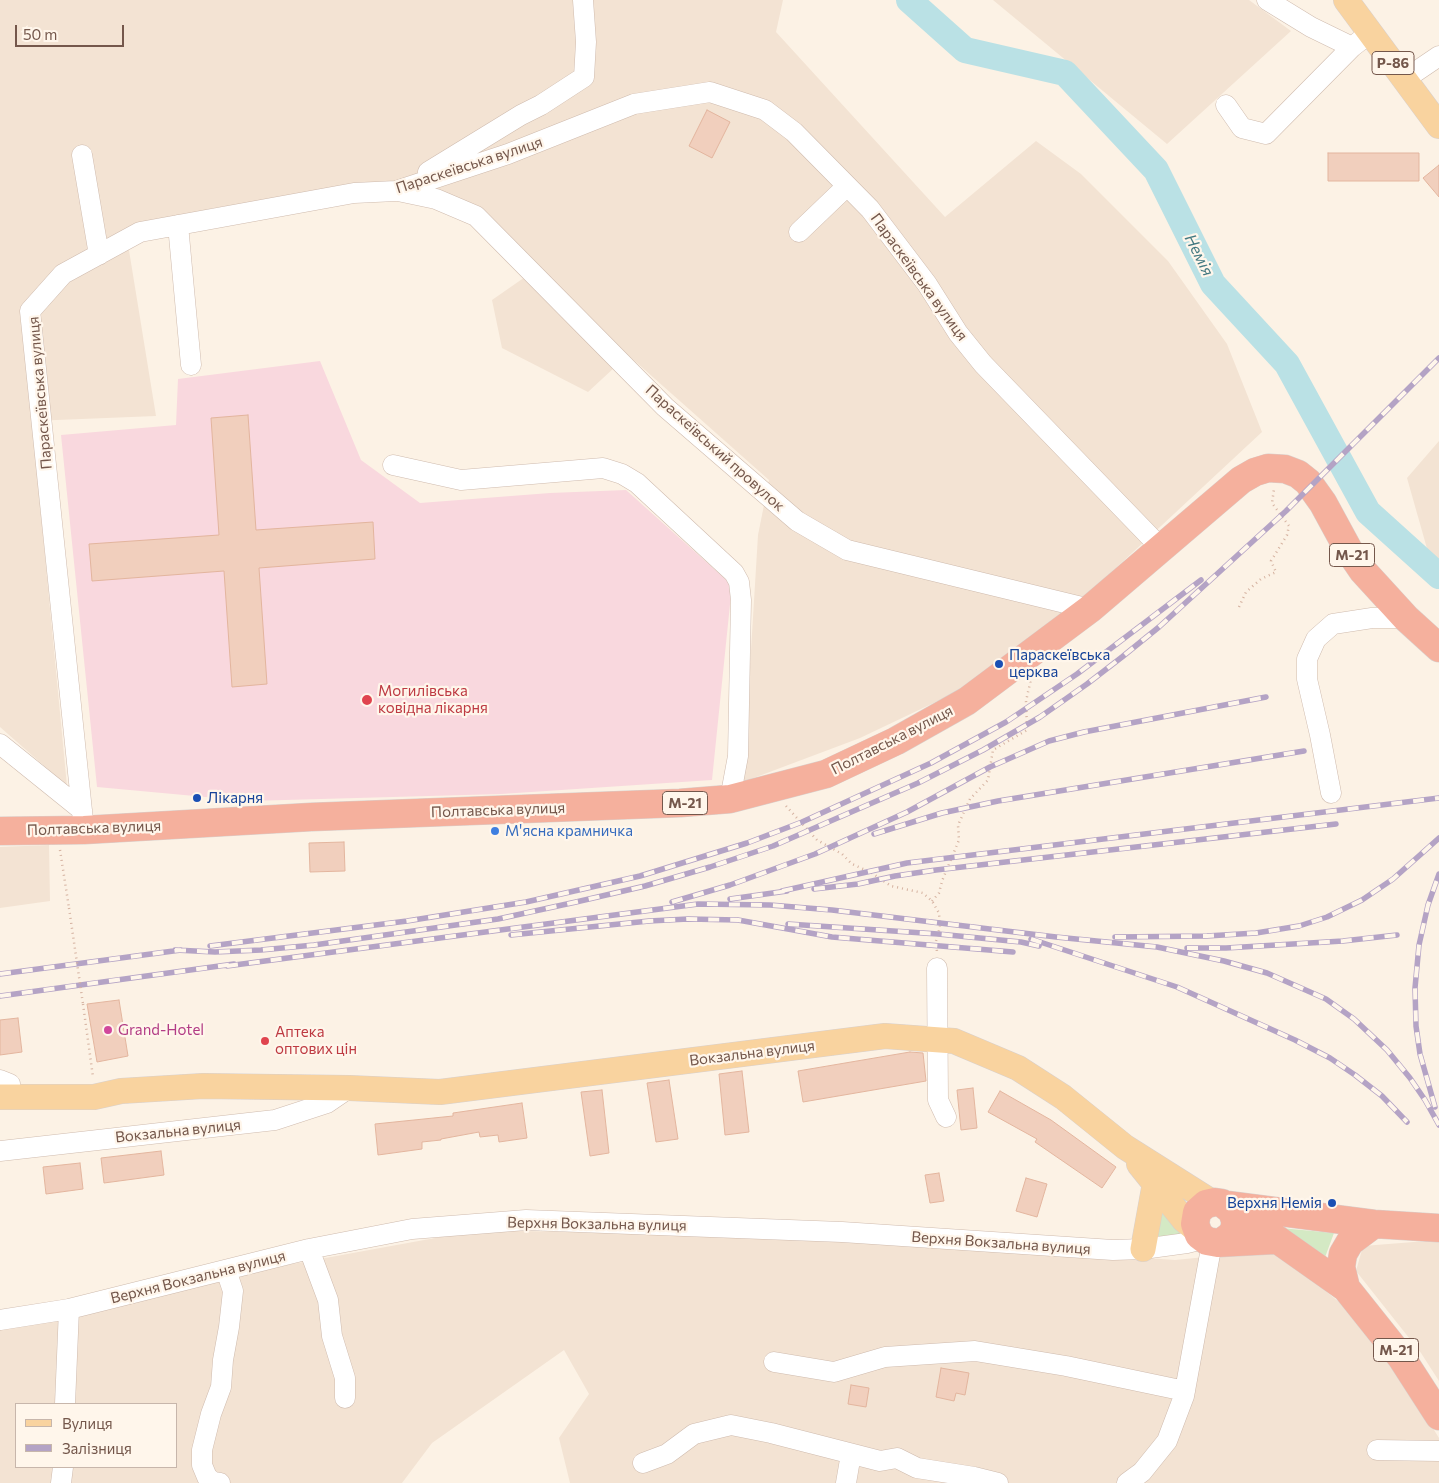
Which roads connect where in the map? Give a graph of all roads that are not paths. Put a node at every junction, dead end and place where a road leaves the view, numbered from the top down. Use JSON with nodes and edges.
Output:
{"nodes":[{"id":1,"x":583,"y":0,"type":"edge"},
{"id":2,"x":1267,"y":0,"type":"edge"},
{"id":3,"x":1346,"y":0,"type":"edge"},
{"id":4,"x":1361,"y":40,"type":"junction"},
{"id":5,"x":1439,"y":56,"type":"edge"},
{"id":6,"x":1405,"y":79,"type":"junction"},
{"id":7,"x":1226,"y":104,"type":"dead end"},
{"id":8,"x":1439,"y":126,"type":"edge"},
{"id":9,"x":82,"y":156,"type":"dead end"},
{"id":10,"x":847,"y":186,"type":"junction"},
{"id":11,"x":396,"y":191,"type":"junction"},
{"id":12,"x":178,"y":225,"type":"junction"},
{"id":13,"x":798,"y":232,"type":"dead end"},
{"id":14,"x":99,"y":255,"type":"junction"},
{"id":15,"x":191,"y":365,"type":"dead end"},
{"id":16,"x":393,"y":465,"type":"dead end"},
{"id":17,"x":1162,"y":549,"type":"junction"},
{"id":18,"x":1090,"y":609,"type":"junction"},
{"id":19,"x":1406,"y":618,"type":"junction"},
{"id":20,"x":1439,"y":648,"type":"edge"},
{"id":21,"x":0,"y":744,"type":"edge"},
{"id":22,"x":1331,"y":793,"type":"dead end"},
{"id":23,"x":730,"y":799,"type":"junction"},
{"id":24,"x":83,"y":820,"type":"junction"},
{"id":25,"x":0,"y":831,"type":"edge"},
{"id":26,"x":937,"y":968,"type":"road end"},
{"id":27,"x":938,"y":1040,"type":"junction"},
{"id":28,"x":2,"y":1086,"type":"edge"},
{"id":29,"x":349,"y":1088,"type":"junction"},
{"id":30,"x":121,"y":1091,"type":"junction"},
{"id":31,"x":946,"y":1117,"type":"dead end"},
{"id":32,"x":1125,"y":1147,"type":"junction"},
{"id":33,"x":0,"y":1151,"type":"edge"},
{"id":34,"x":1155,"y":1183,"type":"junction"},
{"id":35,"x":1374,"y":1224,"type":"junction"},
{"id":36,"x":1221,"y":1227,"type":"junction"},
{"id":37,"x":1439,"y":1228,"type":"edge"},
{"id":38,"x":309,"y":1249,"type":"junction"},
{"id":39,"x":1143,"y":1249,"type":"junction"},
{"id":40,"x":226,"y":1270,"type":"junction"},
{"id":41,"x":1346,"y":1288,"type":"junction"},
{"id":42,"x":69,"y":1309,"type":"junction"},
{"id":43,"x":0,"y":1320,"type":"edge"},
{"id":44,"x":774,"y":1362,"type":"dead end"},
{"id":45,"x":1185,"y":1391,"type":"junction"},
{"id":46,"x":345,"y":1398,"type":"dead end"},
{"id":47,"x":65,"y":1403,"type":"edge"},
{"id":48,"x":1439,"y":1416,"type":"edge"},
{"id":49,"x":1377,"y":1450,"type":"dead end"},
{"id":50,"x":1439,"y":1451,"type":"edge"},
{"id":51,"x":852,"y":1454,"type":"junction"},
{"id":52,"x":643,"y":1463,"type":"dead end"},
{"id":53,"x":63,"y":1468,"type":"edge"},
{"id":54,"x":60,"y":1483,"type":"edge"},
{"id":55,"x":220,"y":1483,"type":"edge"},
{"id":56,"x":846,"y":1483,"type":"edge"},
{"id":57,"x":998,"y":1483,"type":"edge"},
{"id":58,"x":1127,"y":1483,"type":"edge"}],
"edges":[{"from":1,"to":11,"type":"street"},
{"from":2,"to":4,"type":"street"},
{"from":3,"to":4,"type":"main road","number":"Р-86"},
{"from":4,"to":6,"type":"main road","number":"Р-86"},
{"from":4,"to":7,"type":"street"},
{"from":5,"to":6,"type":"street"},
{"from":6,"to":8,"type":"main road","number":"Р-86"},
{"from":9,"to":14,"type":"street"},
{"from":10,"to":11,"type":"street","name":"Параскеївська вулиця"},
{"from":10,"to":13,"type":"street"},
{"from":10,"to":17,"type":"street","name":"Параскеївська вулиця"},
{"from":11,"to":12,"type":"street","name":"Параскеївська вулиця"},
{"from":11,"to":18,"type":"street","name":"Параскеївський провулок"},
{"from":12,"to":14,"type":"street","name":"Параскеївська вулиця"},
{"from":12,"to":15,"type":"street"},
{"from":14,"to":24,"type":"street","name":"Параскеївська вулиця"},
{"from":16,"to":23,"type":"street"},
{"from":17,"to":18,"type":"highway","name":"Полтавська вулиця","number":"М-21"},
{"from":17,"to":19,"type":"highway","name":"Полтавська вулиця","number":"М-21"},
{"from":18,"to":23,"type":"highway","name":"Полтавська вулиця","number":"М-21"},
{"from":19,"to":20,"type":"highway","name":"Полтавська вулиця","number":"М-21"},
{"from":19,"to":22,"type":"street"},
{"from":21,"to":24,"type":"street"},
{"from":23,"to":24,"type":"highway","name":"Полтавська вулиця","number":"М-21"},
{"from":24,"to":25,"type":"highway","name":"Полтавська вулиця","number":"М-21"},
{"from":26,"to":27,"type":"street"},
{"from":27,"to":29,"type":"main road","name":"Вокзальна вулиця"},
{"from":27,"to":31,"type":"street"},
{"from":27,"to":32,"type":"main road","name":"Вокзальна вулиця"},
{"from":28,"to":30,"type":"main road","name":"Вокзальна вулиця"},
{"from":28,"to":30,"type":"main road","name":"Вокзальна вулиця"},
{"from":29,"to":30,"type":"main road","name":"Вокзальна вулиця"},
{"from":29,"to":33,"type":"street","name":"Вокзальна вулиця"},
{"from":32,"to":34,"type":"main road","name":"Вокзальна вулиця"},
{"from":32,"to":36,"type":"main road","name":"Вокзальна вулиця"},
{"from":34,"to":36,"type":"main road","name":"Вокзальна вулиця"},
{"from":34,"to":39,"type":"main road"},
{"from":35,"to":36,"type":"highway","name":"Вокзальна вулиця"},
{"from":35,"to":37,"type":"highway","name":"Вокзальна вулиця"},
{"from":35,"to":41,"type":"highway","number":"М-21"},
{"from":36,"to":39,"type":"street","name":"Верхня Вокзальна вулиця"},
{"from":36,"to":41,"type":"highway","number":"М-21"},
{"from":36,"to":45,"type":"street"},
{"from":38,"to":39,"type":"street","name":"Верхня Вокзальна вулиця"},
{"from":38,"to":40,"type":"street","name":"Верхня Вокзальна вулиця"},
{"from":38,"to":46,"type":"street"},
{"from":40,"to":42,"type":"street","name":"Верхня Вокзальна вулиця"},
{"from":40,"to":55,"type":"street"},
{"from":41,"to":48,"type":"highway","number":"М-21"},
{"from":42,"to":43,"type":"street","name":"Верхня Вокзальна вулиця"},
{"from":42,"to":47,"type":"street"},
{"from":44,"to":45,"type":"street"},
{"from":45,"to":58,"type":"street"},
{"from":49,"to":50,"type":"street"},
{"from":51,"to":52,"type":"street"},
{"from":51,"to":56,"type":"street"},
{"from":51,"to":57,"type":"street"},
{"from":53,"to":54,"type":"street"}]}
